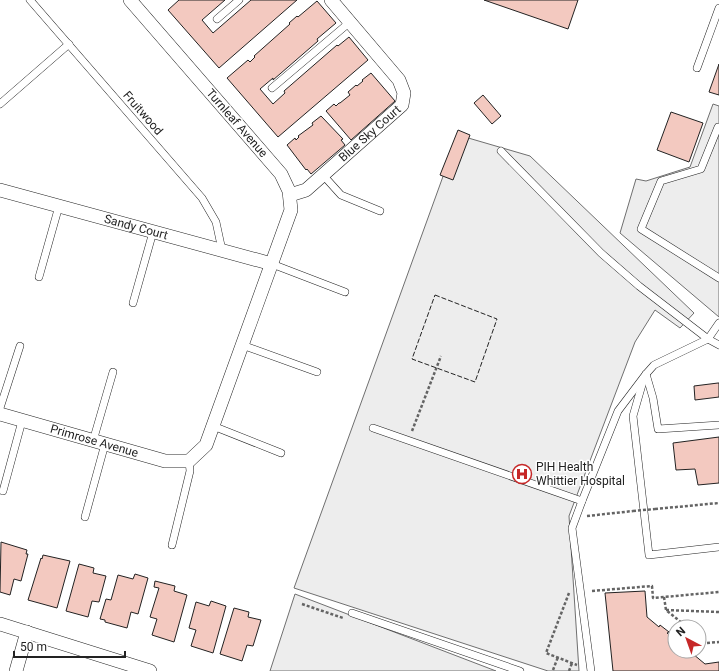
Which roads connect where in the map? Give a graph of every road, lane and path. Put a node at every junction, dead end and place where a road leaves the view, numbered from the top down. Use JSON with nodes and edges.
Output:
{"nodes":[{"id":1,"x":30,"y":0,"type":"edge"},
{"id":2,"x":130,"y":0,"type":"edge"},
{"id":3,"x":239,"y":0,"type":"edge"},
{"id":4,"x":331,"y":0,"type":"edge"},
{"id":5,"x":719,"y":8,"type":"edge"},
{"id":6,"x":216,"y":19,"type":"dead end"},
{"id":7,"x":350,"y":22,"type":"junction"},
{"id":8,"x":69,"y":44,"type":"junction"},
{"id":9,"x":697,"y":68,"type":"dead end"},
{"id":10,"x":272,"y":88,"type":"dead end"},
{"id":11,"x":0,"y":104,"type":"edge"},
{"id":12,"x":719,"y":127,"type":"edge"},
{"id":13,"x":501,"y":151,"type":"dead end"},
{"id":14,"x":323,"y":175,"type":"junction"},
{"id":15,"x":0,"y":190,"type":"edge"},
{"id":16,"x":290,"y":195,"type":"junction"},
{"id":17,"x":59,"y":206,"type":"junction"},
{"id":18,"x":380,"y":211,"type":"dead end"},
{"id":19,"x":153,"y":232,"type":"junction"},
{"id":20,"x":222,"y":250,"type":"junction"},
{"id":21,"x":272,"y":264,"type":"junction"},
{"id":22,"x":39,"y":277,"type":"dead end"},
{"id":23,"x":719,"y":278,"type":"edge"},
{"id":24,"x":345,"y":292,"type":"dead end"},
{"id":25,"x":133,"y":303,"type":"dead end"},
{"id":26,"x":719,"y":323,"type":"edge"},
{"id":27,"x":708,"y":339,"type":"junction"},
{"id":28,"x":242,"y":345,"type":"junction"},
{"id":29,"x":719,"y":345,"type":"edge"},
{"id":30,"x":20,"y":346,"type":"dead end"},
{"id":31,"x":441,"y":356,"type":"dead end"},
{"id":32,"x":113,"y":372,"type":"dead end"},
{"id":33,"x":317,"y":372,"type":"dead end"},
{"id":34,"x":646,"y":374,"type":"junction"},
{"id":35,"x":0,"y":408,"type":"edge"},
{"id":36,"x":0,"y":414,"type":"edge"},
{"id":37,"x":22,"y":421,"type":"junction"},
{"id":38,"x":719,"y":424,"type":"edge"},
{"id":39,"x":213,"y":426,"type":"junction"},
{"id":40,"x":373,"y":428,"type":"dead end"},
{"id":41,"x":410,"y":435,"type":"dead end"},
{"id":42,"x":99,"y":442,"type":"junction"},
{"id":43,"x":281,"y":453,"type":"dead end"},
{"id":44,"x":189,"y":461,"type":"junction"},
{"id":45,"x":3,"y":491,"type":"dead end"},
{"id":46,"x":582,"y":501,"type":"junction"},
{"id":47,"x":719,"y":502,"type":"edge"},
{"id":48,"x":586,"y":516,"type":"dead end"},
{"id":49,"x":85,"y":517,"type":"dead end"},
{"id":50,"x":172,"y":546,"type":"dead end"},
{"id":51,"x":719,"y":547,"type":"edge"},
{"id":52,"x":570,"y":591,"type":"dead end"},
{"id":53,"x":592,"y":591,"type":"dead end"},
{"id":54,"x":719,"y":592,"type":"edge"},
{"id":55,"x":664,"y":597,"type":"junction"},
{"id":56,"x":666,"y":610,"type":"junction"},
{"id":57,"x":719,"y":612,"type":"edge"},
{"id":58,"x":352,"y":613,"type":"dead end"},
{"id":59,"x":677,"y":619,"type":"edge"},
{"id":60,"x":0,"y":624,"type":"edge"},
{"id":61,"x":27,"y":632,"type":"junction"},
{"id":62,"x":719,"y":642,"type":"edge"},
{"id":63,"x":707,"y":643,"type":"edge"},
{"id":64,"x":558,"y":657,"type":"junction"},
{"id":65,"x":572,"y":663,"type":"junction"},
{"id":66,"x":577,"y":665,"type":"dead end"},
{"id":67,"x":553,"y":670,"type":"dead end"},
{"id":68,"x":16,"y":671,"type":"edge"},
{"id":69,"x":150,"y":671,"type":"edge"},
{"id":70,"x":520,"y":671,"type":"edge"},
{"id":71,"x":568,"y":671,"type":"edge"},
{"id":72,"x":591,"y":671,"type":"edge"}],
"edges":[{"from":1,"to":8,"type":"lane","name":"Fruitwood"},
{"from":2,"to":16,"type":"street","name":"Turnleaf Avenue"},
{"from":3,"to":6,"type":"lane"},
{"from":4,"to":7,"type":"street","name":"Blue Sky Court"},
{"from":5,"to":9,"type":"lane"},
{"from":7,"to":10,"type":"lane"},
{"from":7,"to":14,"type":"street","name":"Blue Sky Court"},
{"from":8,"to":11,"type":"lane"},
{"from":8,"to":20,"type":"lane","name":"Fruitwood"},
{"from":12,"to":23,"type":"lane"},
{"from":13,"to":27,"type":"lane"},
{"from":14,"to":16,"type":"street","name":"Blue Sky Court"},
{"from":14,"to":18,"type":"lane"},
{"from":15,"to":17,"type":"street","name":"Sandy Court"},
{"from":16,"to":21,"type":"street","name":"Turnleaf Avenue"},
{"from":17,"to":19,"type":"street","name":"Sandy Court"},
{"from":17,"to":22,"type":"lane"},
{"from":19,"to":20,"type":"street","name":"Sandy Court"},
{"from":19,"to":25,"type":"lane"},
{"from":20,"to":21,"type":"street","name":"Sandy Court"},
{"from":21,"to":24,"type":"lane"},
{"from":21,"to":28,"type":"street","name":"Turnleaf Avenue"},
{"from":26,"to":27,"type":"lane"},
{"from":27,"to":29,"type":"lane"},
{"from":27,"to":34,"type":"lane"},
{"from":28,"to":33,"type":"lane"},
{"from":28,"to":39,"type":"street","name":"Turnleaf Avenue"},
{"from":30,"to":35,"type":"lane"},
{"from":31,"to":41,"type":"path"},
{"from":32,"to":42,"type":"lane"},
{"from":34,"to":38,"type":"lane"},
{"from":34,"to":46,"type":"lane"},
{"from":34,"to":51,"type":"lane"},
{"from":36,"to":37,"type":"street","name":"Primrose Avenue"},
{"from":37,"to":42,"type":"street","name":"Primrose Avenue"},
{"from":37,"to":45,"type":"lane"},
{"from":39,"to":43,"type":"lane"},
{"from":39,"to":44,"type":"street","name":"Turnleaf Avenue"},
{"from":40,"to":46,"type":"lane"},
{"from":42,"to":44,"type":"street","name":"Primrose Avenue"},
{"from":42,"to":49,"type":"lane"},
{"from":44,"to":50,"type":"lane"},
{"from":46,"to":72,"type":"lane"},
{"from":47,"to":48,"type":"path","bridge":true},
{"from":52,"to":64,"type":"path"},
{"from":53,"to":55,"type":"path"},
{"from":54,"to":55,"type":"path"},
{"from":55,"to":56,"type":"path"},
{"from":56,"to":57,"type":"path"},
{"from":56,"to":59,"type":"path"},
{"from":58,"to":70,"type":"lane"},
{"from":60,"to":61,"type":"street"},
{"from":61,"to":68,"type":"street"},
{"from":61,"to":69,"type":"street"},
{"from":62,"to":63,"type":"path"},
{"from":64,"to":65,"type":"path"},
{"from":64,"to":67,"type":"path"},
{"from":65,"to":66,"type":"path"},
{"from":65,"to":71,"type":"path"}]}
